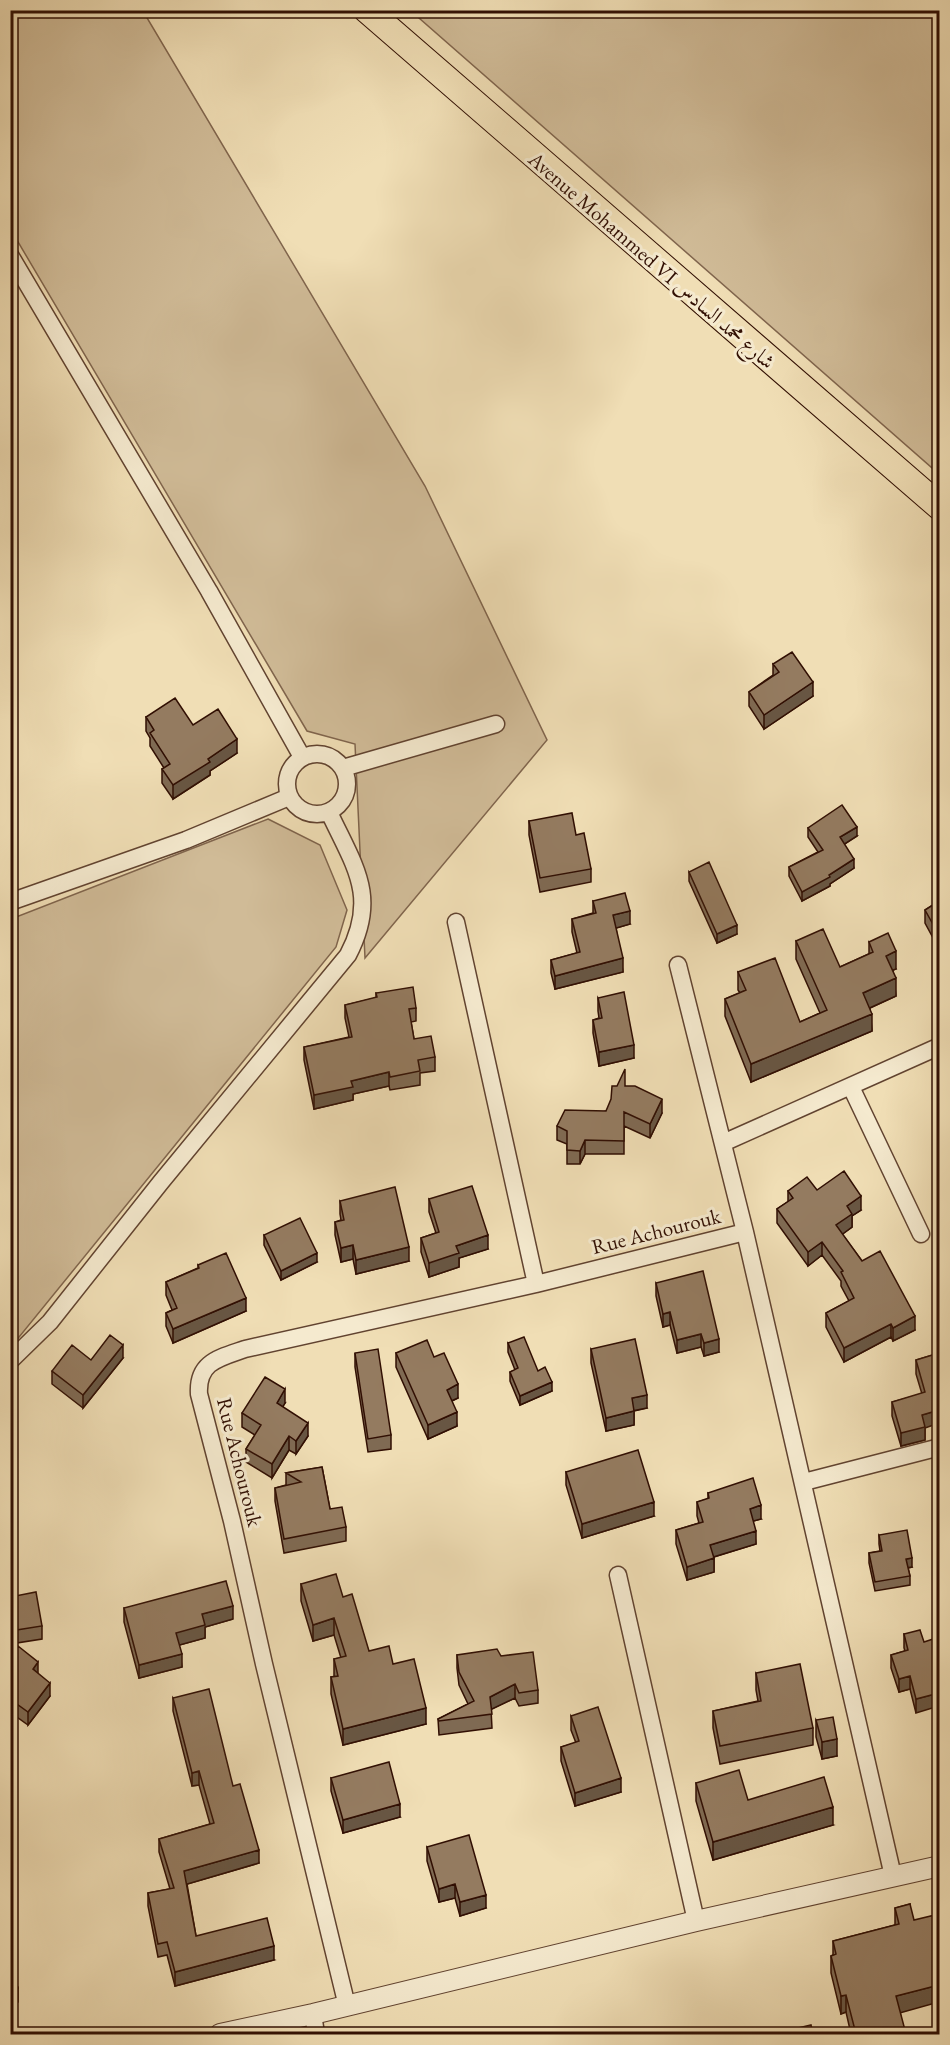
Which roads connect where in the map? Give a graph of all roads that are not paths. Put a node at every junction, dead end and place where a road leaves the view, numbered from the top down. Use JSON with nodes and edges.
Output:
{"nodes":[{"id":1,"x":366,"y":10,"type":"edge"},
{"id":2,"x":10,"y":255,"type":"edge"},
{"id":3,"x":939,"y":507,"type":"edge"},
{"id":4,"x":496,"y":724,"type":"dead end"},
{"id":5,"x":302,"y":757,"type":"junction"},
{"id":6,"x":343,"y":768,"type":"junction"},
{"id":7,"x":289,"y":797,"type":"junction"},
{"id":8,"x":328,"y":812,"type":"junction"},
{"id":9,"x":10,"y":902,"type":"edge"},
{"id":10,"x":456,"y":922,"type":"dead end"},
{"id":11,"x":678,"y":965,"type":"dead end"},
{"id":12,"x":939,"y":1046,"type":"edge"},
{"id":13,"x":851,"y":1087,"type":"junction"},
{"id":14,"x":723,"y":1143,"type":"junction"},
{"id":15,"x":745,"y":1232,"type":"junction"},
{"id":16,"x":921,"y":1234,"type":"dead end"},
{"id":17,"x":536,"y":1284,"type":"junction"},
{"id":18,"x":10,"y":1361,"type":"edge"},
{"id":19,"x":939,"y":1447,"type":"edge"},
{"id":20,"x":804,"y":1482,"type":"junction"},
{"id":21,"x":618,"y":1575,"type":"dead end"},
{"id":22,"x":939,"y":1866,"type":"edge"},
{"id":23,"x":893,"y":1876,"type":"junction"},
{"id":24,"x":696,"y":1921,"type":"junction"},
{"id":25,"x":347,"y":2006,"type":"junction"},
{"id":26,"x":313,"y":2014,"type":"junction"},
{"id":27,"x":220,"y":2034,"type":"edge"},
{"id":28,"x":316,"y":2034,"type":"edge"}],
"edges":[{"from":1,"to":3,"type":"main road","name":"Avenue Mohammed VI شارع محمد السادس"},
{"from":2,"to":5,"type":"street"},
{"from":4,"to":6,"type":"street"},
{"from":5,"to":6,"type":"street"},
{"from":5,"to":7,"type":"street"},
{"from":6,"to":8,"type":"street"},
{"from":7,"to":8,"type":"street"},
{"from":7,"to":9,"type":"street"},
{"from":8,"to":18,"type":"street"},
{"from":10,"to":17,"type":"street"},
{"from":11,"to":14,"type":"street"},
{"from":12,"to":13,"type":"street"},
{"from":13,"to":14,"type":"street"},
{"from":13,"to":16,"type":"street"},
{"from":14,"to":15,"type":"street"},
{"from":15,"to":17,"type":"street","name":"Rue Achourouk"},
{"from":15,"to":20,"type":"street"},
{"from":17,"to":25,"type":"street","name":"Rue Achourouk"},
{"from":19,"to":20,"type":"street"},
{"from":20,"to":23,"type":"street"},
{"from":21,"to":24,"type":"street"},
{"from":22,"to":23,"type":"street"},
{"from":23,"to":24,"type":"street"},
{"from":24,"to":25,"type":"street"},
{"from":25,"to":26,"type":"street"},
{"from":26,"to":27,"type":"street"},
{"from":26,"to":28,"type":"street"}]}
